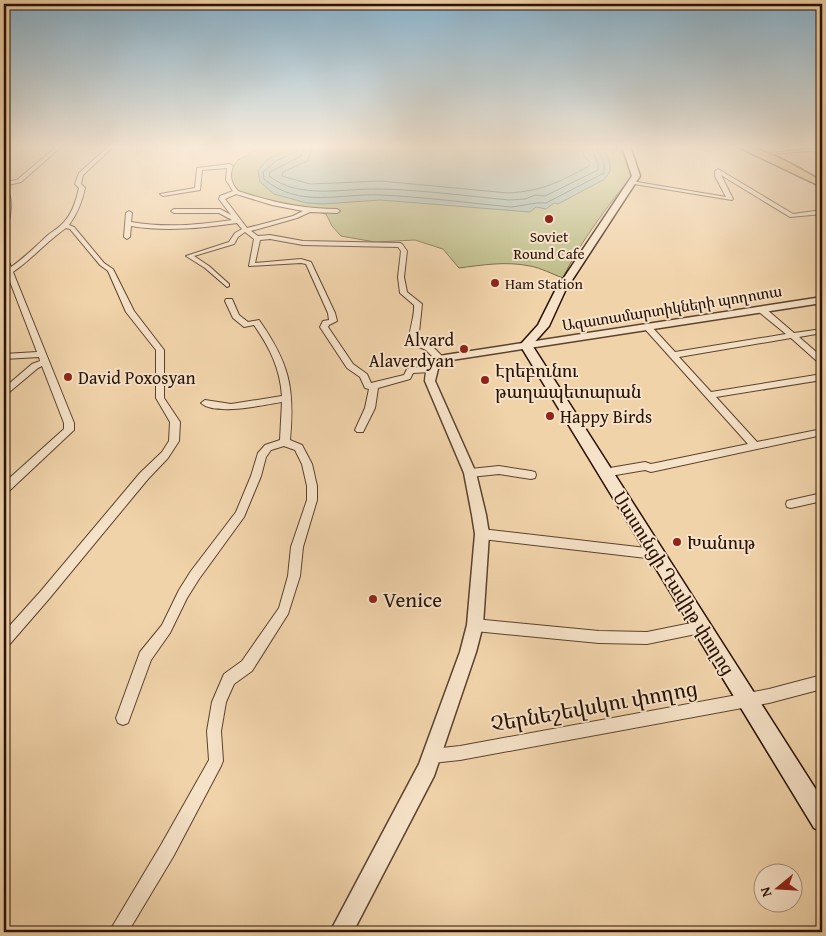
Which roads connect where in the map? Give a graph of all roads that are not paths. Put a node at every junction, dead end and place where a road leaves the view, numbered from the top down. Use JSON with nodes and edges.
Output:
{"nodes":[{"id":1,"x":4,"y":190,"type":"edge"},
{"id":2,"x":82,"y":190,"type":"edge"},
{"id":3,"x":198,"y":190,"type":"edge"},
{"id":4,"x":627,"y":190,"type":"edge"},
{"id":5,"x":672,"y":190,"type":"edge"},
{"id":6,"x":725,"y":190,"type":"edge"},
{"id":7,"x":749,"y":190,"type":"edge"},
{"id":8,"x":236,"y":192,"type":"joint"},
{"id":9,"x":163,"y":194,"type":"dead end"},
{"id":10,"x":174,"y":211,"type":"dead end"},
{"id":11,"x":309,"y":211,"type":"junction"},
{"id":12,"x":337,"y":211,"type":"dead end"},
{"id":13,"x":822,"y":212,"type":"edge"},
{"id":14,"x":130,"y":213,"type":"dead end"},
{"id":15,"x":238,"y":221,"type":"junction"},
{"id":16,"x":127,"y":223,"type":"junction"},
{"id":17,"x":64,"y":225,"type":"junction"},
{"id":18,"x":4,"y":228,"type":"edge"},
{"id":19,"x":246,"y":230,"type":"junction"},
{"id":20,"x":127,"y":237,"type":"dead end"},
{"id":21,"x":257,"y":238,"type":"junction"},
{"id":22,"x":4,"y":258,"type":"edge"},
{"id":23,"x":10,"y":271,"type":"junction"},
{"id":24,"x":227,"y":285,"type":"dead end"},
{"id":25,"x":822,"y":300,"type":"edge"},
{"id":26,"x":229,"y":301,"type":"dead end"},
{"id":27,"x":762,"y":310,"type":"junction"},
{"id":28,"x":648,"y":328,"type":"junction"},
{"id":29,"x":822,"y":331,"type":"edge"},
{"id":30,"x":792,"y":336,"type":"junction"},
{"id":31,"x":528,"y":342,"type":"junction"},
{"id":32,"x":673,"y":355,"type":"junction"},
{"id":33,"x":4,"y":357,"type":"edge"},
{"id":34,"x":44,"y":358,"type":"junction"},
{"id":35,"x":822,"y":361,"type":"edge"},
{"id":36,"x":435,"y":364,"type":"junction"},
{"id":37,"x":822,"y":377,"type":"edge"},
{"id":38,"x":374,"y":386,"type":"junction"},
{"id":39,"x":4,"y":392,"type":"edge"},
{"id":40,"x":710,"y":395,"type":"junction"},
{"id":41,"x":286,"y":398,"type":"junction"},
{"id":42,"x":205,"y":403,"type":"dead end"},
{"id":43,"x":360,"y":430,"type":"dead end"},
{"id":44,"x":822,"y":432,"type":"edge"},
{"id":45,"x":285,"y":442,"type":"junction"},
{"id":46,"x":755,"y":446,"type":"junction"},
{"id":47,"x":470,"y":473,"type":"junction"},
{"id":48,"x":604,"y":473,"type":"junction"},
{"id":49,"x":531,"y":475,"type":"dead end"},
{"id":50,"x":4,"y":489,"type":"edge"},
{"id":51,"x":822,"y":497,"type":"edge"},
{"id":52,"x":791,"y":504,"type":"dead end"},
{"id":53,"x":482,"y":534,"type":"junction"},
{"id":54,"x":655,"y":554,"type":"junction"},
{"id":55,"x":475,"y":625,"type":"junction"},
{"id":56,"x":701,"y":627,"type":"junction"},
{"id":57,"x":4,"y":641,"type":"edge"},
{"id":58,"x":822,"y":682,"type":"edge"},
{"id":59,"x":747,"y":700,"type":"junction"},
{"id":60,"x":123,"y":718,"type":"dead end"},
{"id":61,"x":432,"y":756,"type":"junction"},
{"id":62,"x":822,"y":820,"type":"edge"},
{"id":63,"x":118,"y":932,"type":"edge"},
{"id":64,"x":341,"y":932,"type":"edge"}],
"edges":[{"from":1,"to":18,"type":"street"},
{"from":2,"to":17,"type":"street"},
{"from":3,"to":9,"type":"street"},
{"from":4,"to":31,"type":"main road"},
{"from":5,"to":6,"type":"street"},
{"from":7,"to":13,"type":"street"},
{"from":8,"to":11,"type":"street"},
{"from":8,"to":15,"type":"street"},
{"from":10,"to":15,"type":"street"},
{"from":11,"to":12,"type":"street"},
{"from":11,"to":19,"type":"street"},
{"from":14,"to":16,"type":"street"},
{"from":15,"to":16,"type":"street"},
{"from":15,"to":19,"type":"street"},
{"from":16,"to":20,"type":"street"},
{"from":17,"to":23,"type":"street"},
{"from":17,"to":57,"type":"street"},
{"from":19,"to":21,"type":"street"},
{"from":19,"to":24,"type":"street"},
{"from":21,"to":36,"type":"street"},
{"from":21,"to":38,"type":"street"},
{"from":22,"to":23,"type":"street"},
{"from":23,"to":34,"type":"street"},
{"from":25,"to":27,"type":"street","name":"Ազատամարտիկների պողոտա"},
{"from":26,"to":41,"type":"street"},
{"from":27,"to":28,"type":"street","name":"Ազատամարտիկների պողոտա"},
{"from":27,"to":30,"type":"street"},
{"from":28,"to":31,"type":"street","name":"Ազատամարտիկների պողոտա"},
{"from":28,"to":32,"type":"street"},
{"from":29,"to":30,"type":"street"},
{"from":30,"to":32,"type":"street"},
{"from":30,"to":35,"type":"street"},
{"from":31,"to":36,"type":"street","name":"Ազատամարտիկների պողոտա"},
{"from":31,"to":48,"type":"main road","name":"Սասունցի Դավիթ փողոց"},
{"from":32,"to":40,"type":"street"},
{"from":33,"to":34,"type":"street"},
{"from":34,"to":39,"type":"street"},
{"from":34,"to":50,"type":"street"},
{"from":36,"to":38,"type":"street"},
{"from":36,"to":47,"type":"street"},
{"from":37,"to":40,"type":"street"},
{"from":38,"to":43,"type":"street"},
{"from":40,"to":46,"type":"street"},
{"from":41,"to":42,"type":"street"},
{"from":41,"to":45,"type":"street"},
{"from":44,"to":46,"type":"street"},
{"from":45,"to":60,"type":"street"},
{"from":45,"to":63,"type":"street"},
{"from":46,"to":48,"type":"street"},
{"from":47,"to":49,"type":"street"},
{"from":47,"to":53,"type":"street"},
{"from":48,"to":54,"type":"main road","name":"Սասունցի Դավիթ փողոց"},
{"from":51,"to":52,"type":"street"},
{"from":53,"to":54,"type":"street"},
{"from":53,"to":55,"type":"street"},
{"from":54,"to":56,"type":"main road","name":"Սասունցի Դավիթ փողոց"},
{"from":55,"to":56,"type":"street"},
{"from":55,"to":61,"type":"street"},
{"from":56,"to":59,"type":"main road","name":"Սասունցի Դավիթ փողոց"},
{"from":58,"to":59,"type":"street","name":"Չերնեշեվսկու փողոց"},
{"from":59,"to":61,"type":"street","name":"Չերնեշեվսկու փողոց"},
{"from":59,"to":62,"type":"main road","name":"Սասունցի Դավիթ փողոց"},
{"from":61,"to":64,"type":"street"}]}
